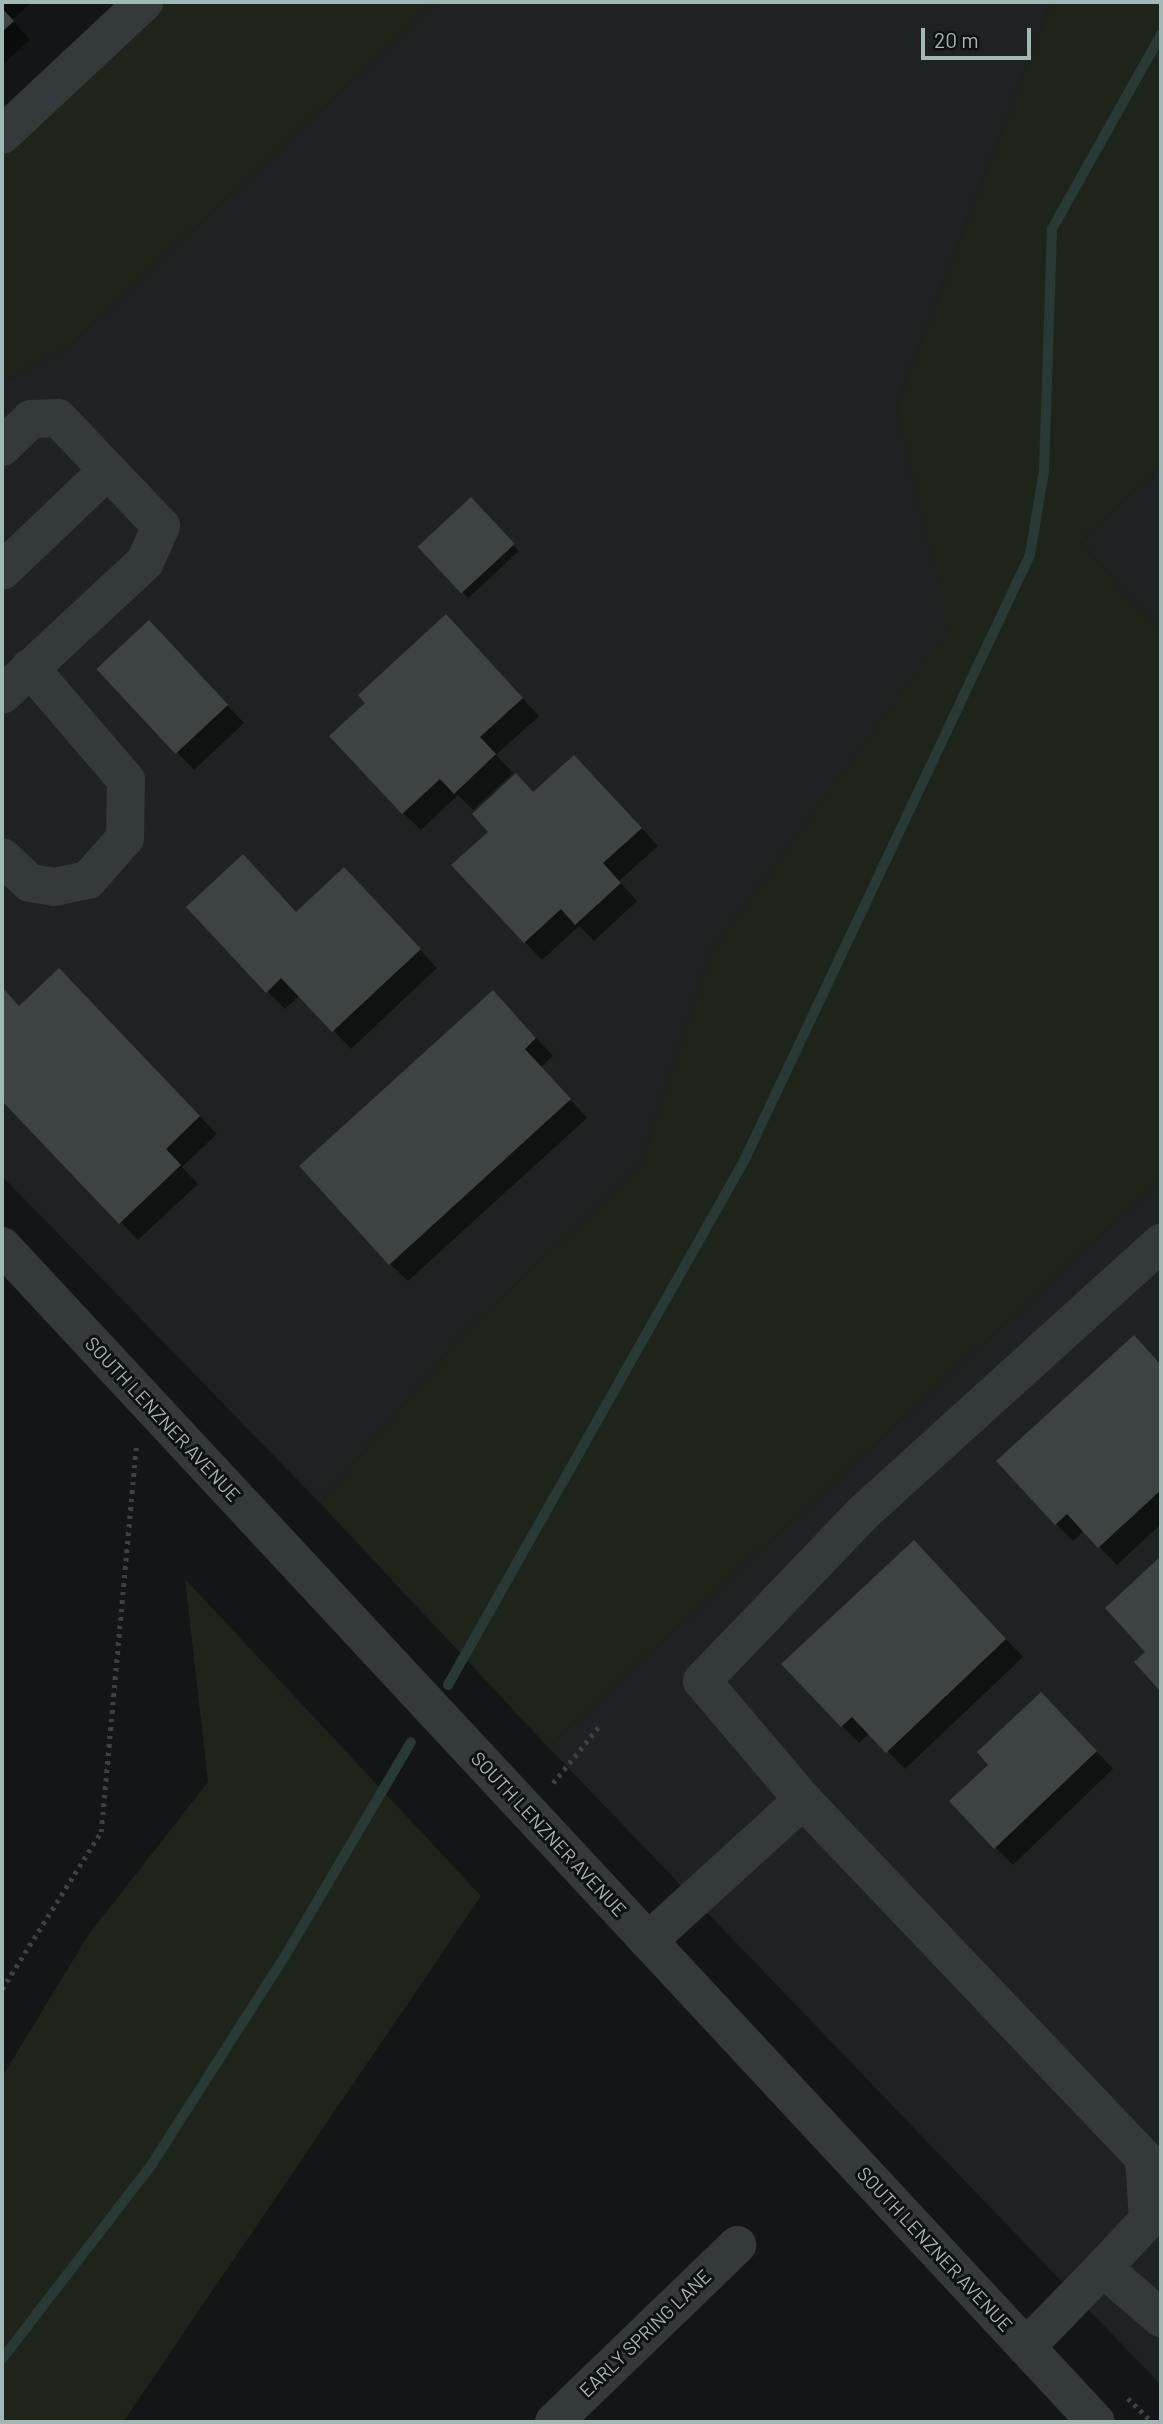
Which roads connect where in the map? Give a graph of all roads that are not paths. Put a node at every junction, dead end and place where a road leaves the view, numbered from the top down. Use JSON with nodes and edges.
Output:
{"nodes":[{"id":1,"x":145,"y":2,"type":"edge"},
{"id":2,"x":2,"y":135,"type":"edge"},
{"id":3,"x":2,"y":447,"type":"edge"},
{"id":4,"x":108,"y":470,"type":"junction"},
{"id":5,"x":2,"y":571,"type":"edge"},
{"id":6,"x":30,"y":668,"type":"junction"},
{"id":7,"x":2,"y":695,"type":"edge"},
{"id":8,"x":2,"y":857,"type":"edge"},
{"id":9,"x":1161,"y":1243,"type":"edge"},
{"id":10,"x":2,"y":1246,"type":"edge"},
{"id":11,"x":803,"y":1800,"type":"junction"},
{"id":12,"x":648,"y":1941,"type":"junction"},
{"id":13,"x":737,"y":2245,"type":"dead end"},
{"id":14,"x":1103,"y":2268,"type":"junction"},
{"id":15,"x":1161,"y":2318,"type":"edge"},
{"id":16,"x":1026,"y":2347,"type":"junction"},
{"id":17,"x":554,"y":2422,"type":"edge"},
{"id":18,"x":1096,"y":2422,"type":"edge"}],
"edges":[{"from":1,"to":2,"type":"street"},
{"from":3,"to":4,"type":"street"},
{"from":4,"to":5,"type":"street"},
{"from":4,"to":6,"type":"street"},
{"from":6,"to":7,"type":"street"},
{"from":6,"to":8,"type":"street"},
{"from":9,"to":11,"type":"street"},
{"from":10,"to":12,"type":"street","name":"SOUTH LENZNER AVENUE"},
{"from":11,"to":12,"type":"street"},
{"from":11,"to":14,"type":"street"},
{"from":12,"to":16,"type":"street","name":"SOUTH LENZNER AVENUE"},
{"from":13,"to":17,"type":"street","name":"EARLY SPRING LANE"},
{"from":14,"to":15,"type":"street"},
{"from":14,"to":16,"type":"street"},
{"from":16,"to":18,"type":"street","name":"SOUTH LENZNER AVENUE"}]}
